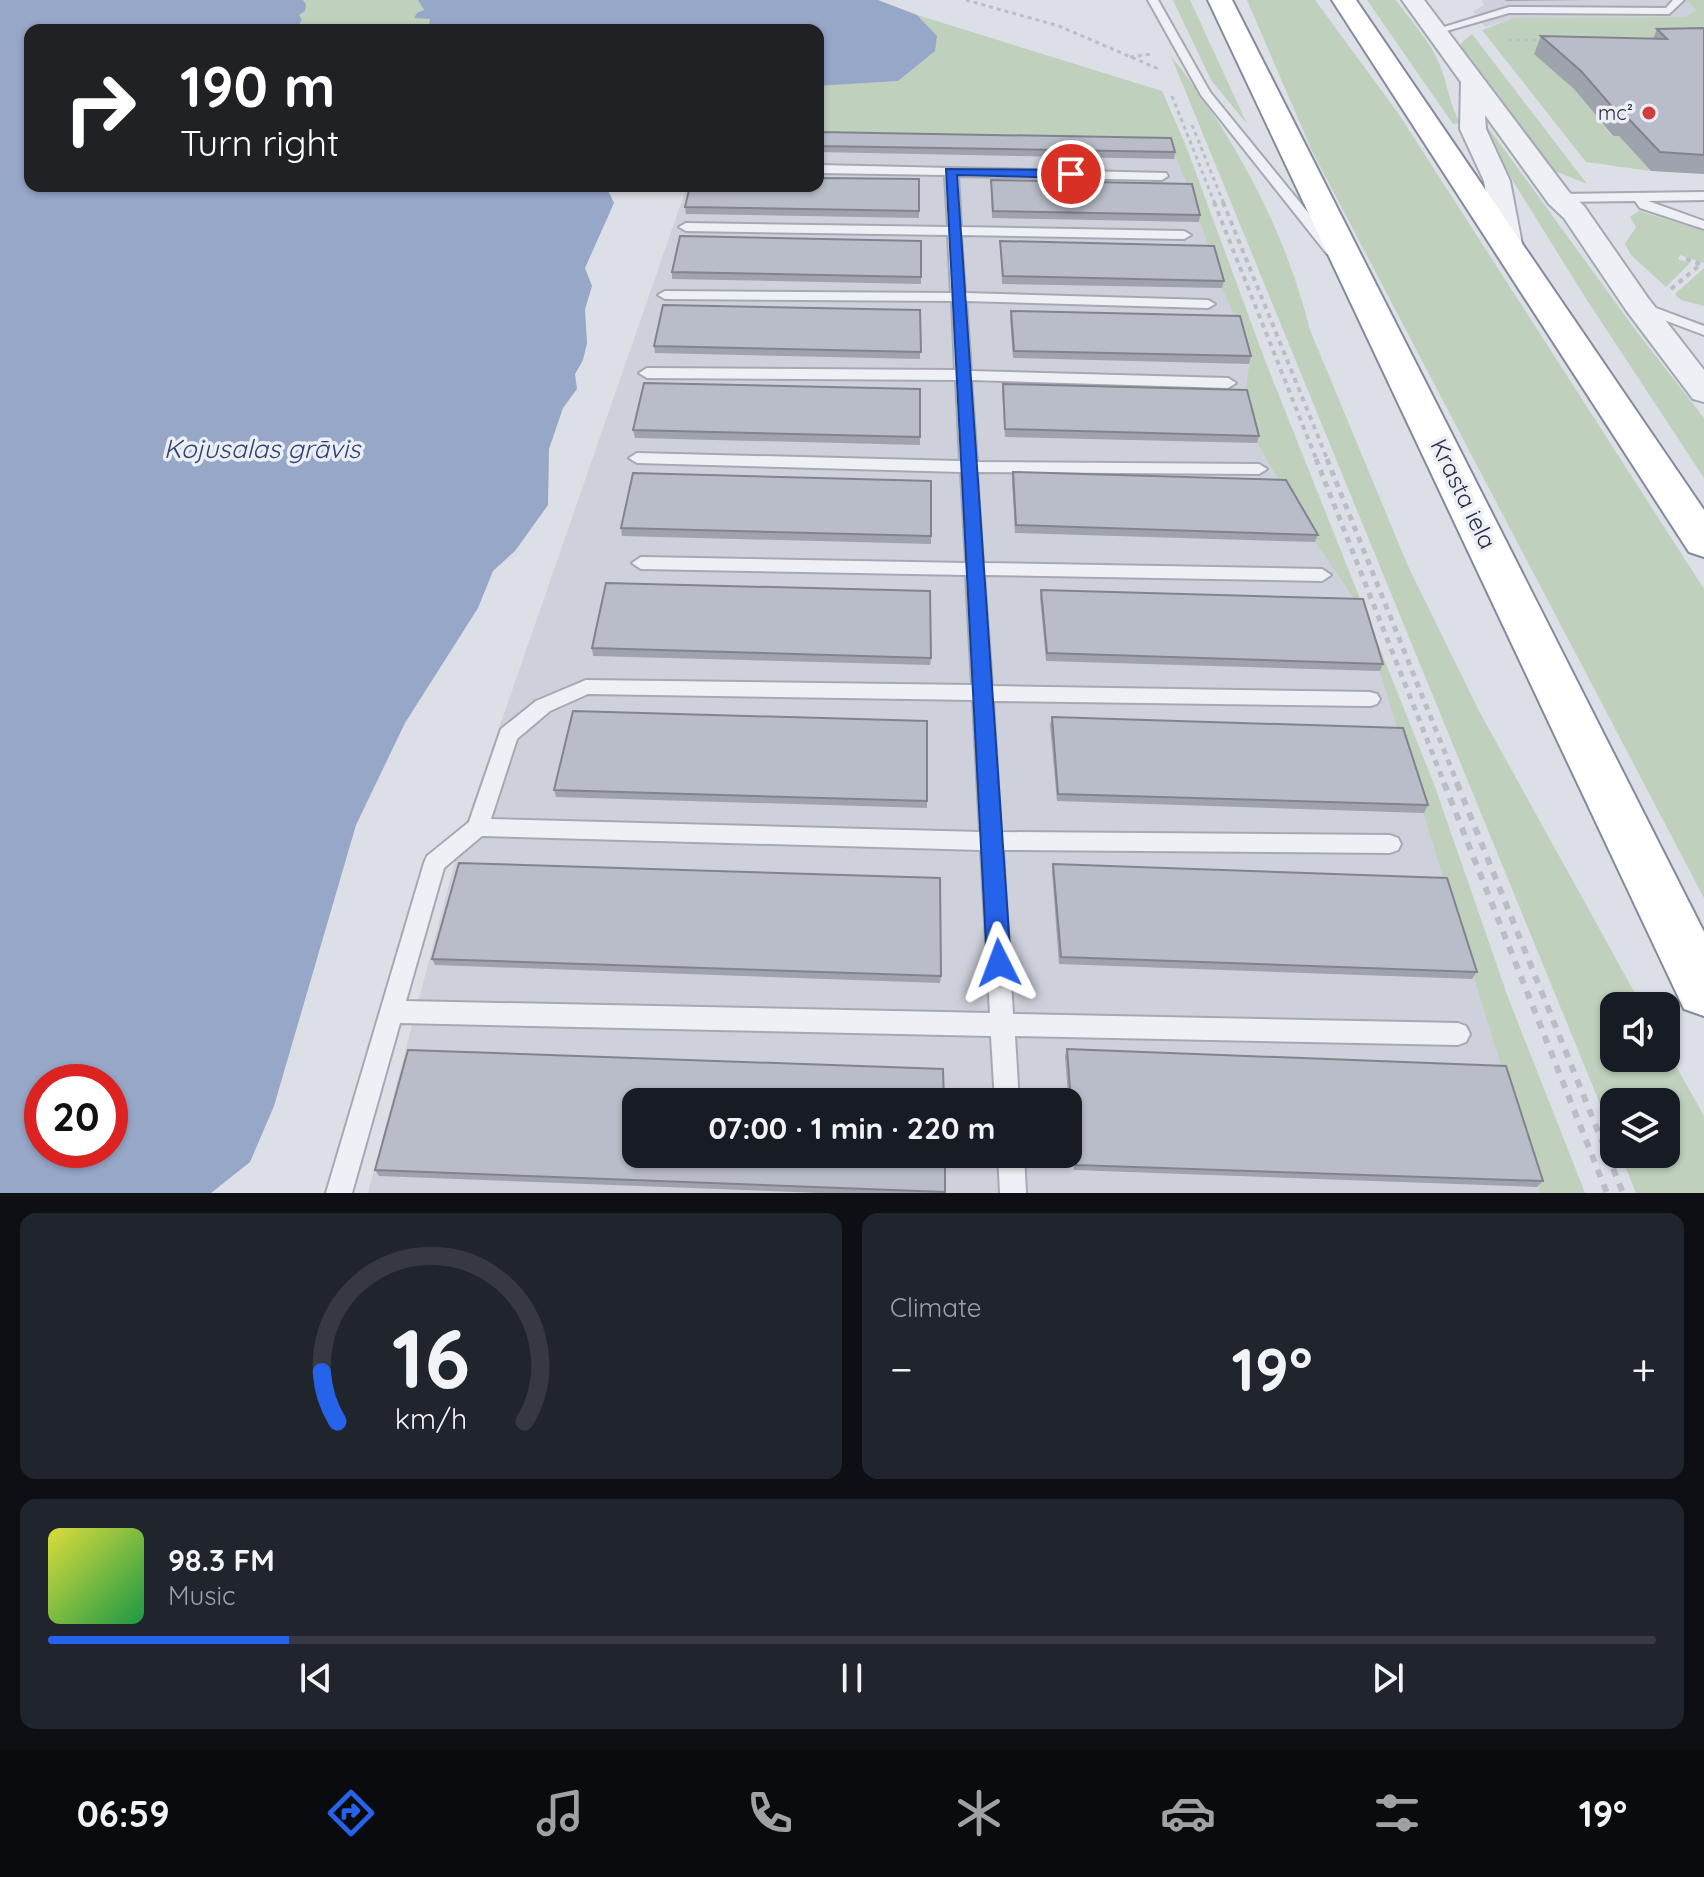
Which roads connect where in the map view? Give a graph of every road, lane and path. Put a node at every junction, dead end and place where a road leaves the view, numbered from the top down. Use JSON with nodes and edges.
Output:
{"nodes":[{"id":1,"x":966,"y":0,"type":"edge"},
{"id":2,"x":1153,"y":0,"type":"edge"},
{"id":3,"x":1220,"y":0,"type":"edge"},
{"id":4,"x":1239,"y":0,"type":"edge"},
{"id":5,"x":1319,"y":0,"type":"edge"},
{"id":6,"x":1344,"y":0,"type":"edge"},
{"id":7,"x":1413,"y":0,"type":"edge"},
{"id":8,"x":1501,"y":0,"type":"edge"},
{"id":9,"x":1679,"y":0,"type":"edge"},
{"id":10,"x":1509,"y":10,"type":"junction"},
{"id":11,"x":1436,"y":31,"type":"junction"},
{"id":12,"x":1148,"y":40,"type":"dead end"},
{"id":13,"x":1498,"y":40,"type":"dead end"},
{"id":14,"x":1559,"y":40,"type":"edge"},
{"id":15,"x":1163,"y":52,"type":"dead end"},
{"id":16,"x":1154,"y":53,"type":"junction"},
{"id":17,"x":1129,"y":57,"type":"junction"},
{"id":18,"x":1167,"y":63,"type":"dead end"},
{"id":19,"x":1161,"y":70,"type":"junction"},
{"id":20,"x":1262,"y":82,"type":"junction"},
{"id":21,"x":1472,"y":84,"type":"junction"},
{"id":22,"x":1176,"y":88,"type":"dead end"},
{"id":23,"x":1417,"y":109,"type":"junction"},
{"id":24,"x":824,"y":169,"type":"edge"},
{"id":25,"x":951,"y":171,"type":"junction"},
{"id":26,"x":1162,"y":176,"type":"dead end"},
{"id":27,"x":1637,"y":196,"type":"junction"},
{"id":28,"x":1704,"y":196,"type":"edge"},
{"id":29,"x":1559,"y":198,"type":"junction"},
{"id":30,"x":1704,"y":225,"type":"edge"},
{"id":31,"x":686,"y":227,"type":"dead end"},
{"id":32,"x":954,"y":231,"type":"junction"},
{"id":33,"x":1184,"y":235,"type":"dead end"},
{"id":34,"x":1508,"y":244,"type":"junction"},
{"id":35,"x":1686,"y":259,"type":"dead end"},
{"id":36,"x":1702,"y":265,"type":"edge"},
{"id":37,"x":1364,"y":290,"type":"junction"},
{"id":38,"x":1664,"y":294,"type":"dead end"},
{"id":39,"x":665,"y":295,"type":"dead end"},
{"id":40,"x":958,"y":297,"type":"junction"},
{"id":41,"x":1208,"y":304,"type":"dead end"},
{"id":42,"x":1637,"y":304,"type":"junction"},
{"id":43,"x":1704,"y":331,"type":"edge"},
{"id":44,"x":647,"y":373,"type":"dead end"},
{"id":45,"x":963,"y":375,"type":"junction"},
{"id":46,"x":1228,"y":383,"type":"dead end"},
{"id":47,"x":1704,"y":392,"type":"edge"},
{"id":48,"x":637,"y":458,"type":"dead end"},
{"id":49,"x":968,"y":467,"type":"junction"},
{"id":50,"x":1259,"y":469,"type":"dead end"},
{"id":51,"x":1704,"y":542,"type":"edge"},
{"id":52,"x":641,"y":563,"type":"dead end"},
{"id":53,"x":975,"y":568,"type":"junction"},
{"id":54,"x":1322,"y":575,"type":"dead end"},
{"id":55,"x":983,"y":693,"type":"junction"},
{"id":56,"x":1370,"y":699,"type":"dead end"},
{"id":57,"x":478,"y":827,"type":"junction"},
{"id":58,"x":992,"y":841,"type":"junction"},
{"id":59,"x":1390,"y":844,"type":"dead end"},
{"id":60,"x":1704,"y":990,"type":"edge"},
{"id":61,"x":390,"y":1012,"type":"junction"},
{"id":62,"x":1003,"y":1025,"type":"junction"},
{"id":63,"x":1458,"y":1034,"type":"dead end"},
{"id":64,"x":1006,"y":1088,"type":"edge"},
{"id":65,"x":1012,"y":1168,"type":"edge"},
{"id":66,"x":339,"y":1193,"type":"edge"},
{"id":67,"x":1013,"y":1193,"type":"edge"},
{"id":68,"x":1607,"y":1193,"type":"edge"},
{"id":69,"x":1623,"y":1193,"type":"edge"}],
"edges":[{"from":1,"to":17,"type":"path"},
{"from":2,"to":37,"type":"lane"},
{"from":3,"to":20,"type":"highway","name":"Krasta iela"},
{"from":4,"to":20,"type":"highway"},
{"from":5,"to":23,"type":"highway"},
{"from":6,"to":23,"type":"highway"},
{"from":7,"to":11,"type":"street"},
{"from":8,"to":10,"type":"lane"},
{"from":9,"to":10,"type":"lane"},
{"from":10,"to":11,"type":"lane"},
{"from":11,"to":21,"type":"street"},
{"from":12,"to":16,"type":"path"},
{"from":13,"to":14,"type":"path"},
{"from":15,"to":16,"type":"path"},
{"from":16,"to":17,"type":"path"},
{"from":16,"to":19,"type":"path"},
{"from":17,"to":19,"type":"path"},
{"from":18,"to":19,"type":"path"},
{"from":19,"to":68,"type":"path"},
{"from":20,"to":37,"type":"highway","name":"Krasta iela"},
{"from":21,"to":29,"type":"street"},
{"from":21,"to":34,"type":"street"},
{"from":22,"to":69,"type":"path"},
{"from":23,"to":34,"type":"highway"},
{"from":24,"to":25,"type":"lane"},
{"from":25,"to":26,"type":"lane"},
{"from":25,"to":32,"type":"lane"},
{"from":27,"to":28,"type":"lane"},
{"from":27,"to":29,"type":"lane"},
{"from":27,"to":30,"type":"lane"},
{"from":29,"to":42,"type":"street"},
{"from":31,"to":32,"type":"lane"},
{"from":32,"to":33,"type":"lane"},
{"from":32,"to":40,"type":"lane"},
{"from":34,"to":51,"type":"highway"},
{"from":35,"to":36,"type":"path"},
{"from":36,"to":38,"type":"path"},
{"from":37,"to":60,"type":"highway","name":"Krasta iela"},
{"from":39,"to":40,"type":"lane"},
{"from":40,"to":41,"type":"lane"},
{"from":40,"to":45,"type":"lane"},
{"from":42,"to":43,"type":"lane"},
{"from":42,"to":47,"type":"street"},
{"from":44,"to":45,"type":"lane"},
{"from":45,"to":46,"type":"lane"},
{"from":45,"to":49,"type":"lane"},
{"from":48,"to":49,"type":"lane"},
{"from":49,"to":50,"type":"lane"},
{"from":49,"to":53,"type":"lane"},
{"from":52,"to":53,"type":"lane"},
{"from":53,"to":54,"type":"lane"},
{"from":53,"to":55,"type":"lane"},
{"from":55,"to":56,"type":"lane"},
{"from":55,"to":57,"type":"lane"},
{"from":55,"to":58,"type":"lane"},
{"from":57,"to":58,"type":"lane"},
{"from":57,"to":61,"type":"lane"},
{"from":58,"to":59,"type":"lane"},
{"from":58,"to":62,"type":"lane"},
{"from":61,"to":62,"type":"lane"},
{"from":61,"to":66,"type":"lane"},
{"from":62,"to":63,"type":"lane"},
{"from":62,"to":64,"type":"lane"},
{"from":65,"to":67,"type":"lane"}]}
